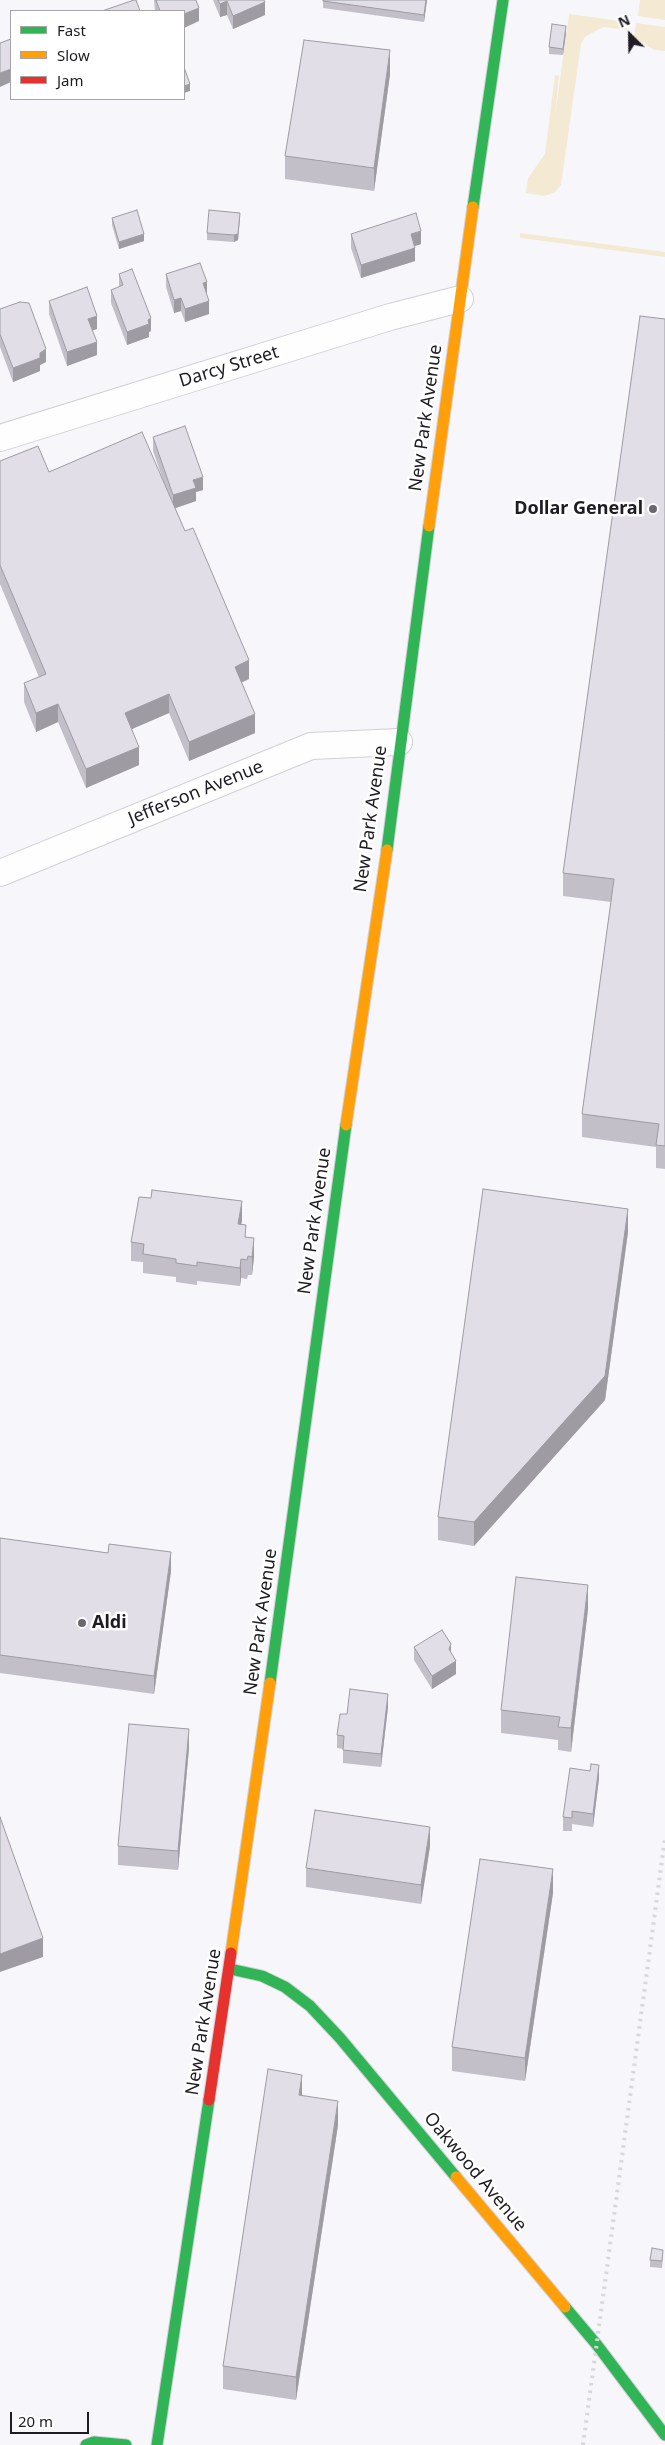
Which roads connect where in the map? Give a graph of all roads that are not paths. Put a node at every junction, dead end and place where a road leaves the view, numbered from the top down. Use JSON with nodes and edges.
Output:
{"nodes":[{"id":1,"x":504,"y":0,"type":"edge"},
{"id":2,"x":460,"y":299,"type":"junction"},
{"id":3,"x":0,"y":438,"type":"edge"},
{"id":4,"x":399,"y":742,"type":"junction"},
{"id":5,"x":0,"y":873,"type":"edge"},
{"id":6,"x":230,"y":1969,"type":"junction"},
{"id":7,"x":665,"y":2435,"type":"edge"},
{"id":8,"x":86,"y":2445,"type":"edge"},
{"id":9,"x":126,"y":2445,"type":"edge"},
{"id":10,"x":157,"y":2445,"type":"edge"}],
"edges":[{"from":1,"to":2,"type":"main road","name":"New Park Avenue"},
{"from":2,"to":3,"type":"street","name":"Darcy Street"},
{"from":2,"to":4,"type":"main road","name":"New Park Avenue"},
{"from":4,"to":5,"type":"street","name":"Jefferson Avenue"},
{"from":4,"to":6,"type":"main road","name":"New Park Avenue"},
{"from":6,"to":7,"type":"main road","name":"Oakwood Avenue"},
{"from":6,"to":10,"type":"main road","name":"New Park Avenue"},
{"from":8,"to":9,"type":"main road"}]}
